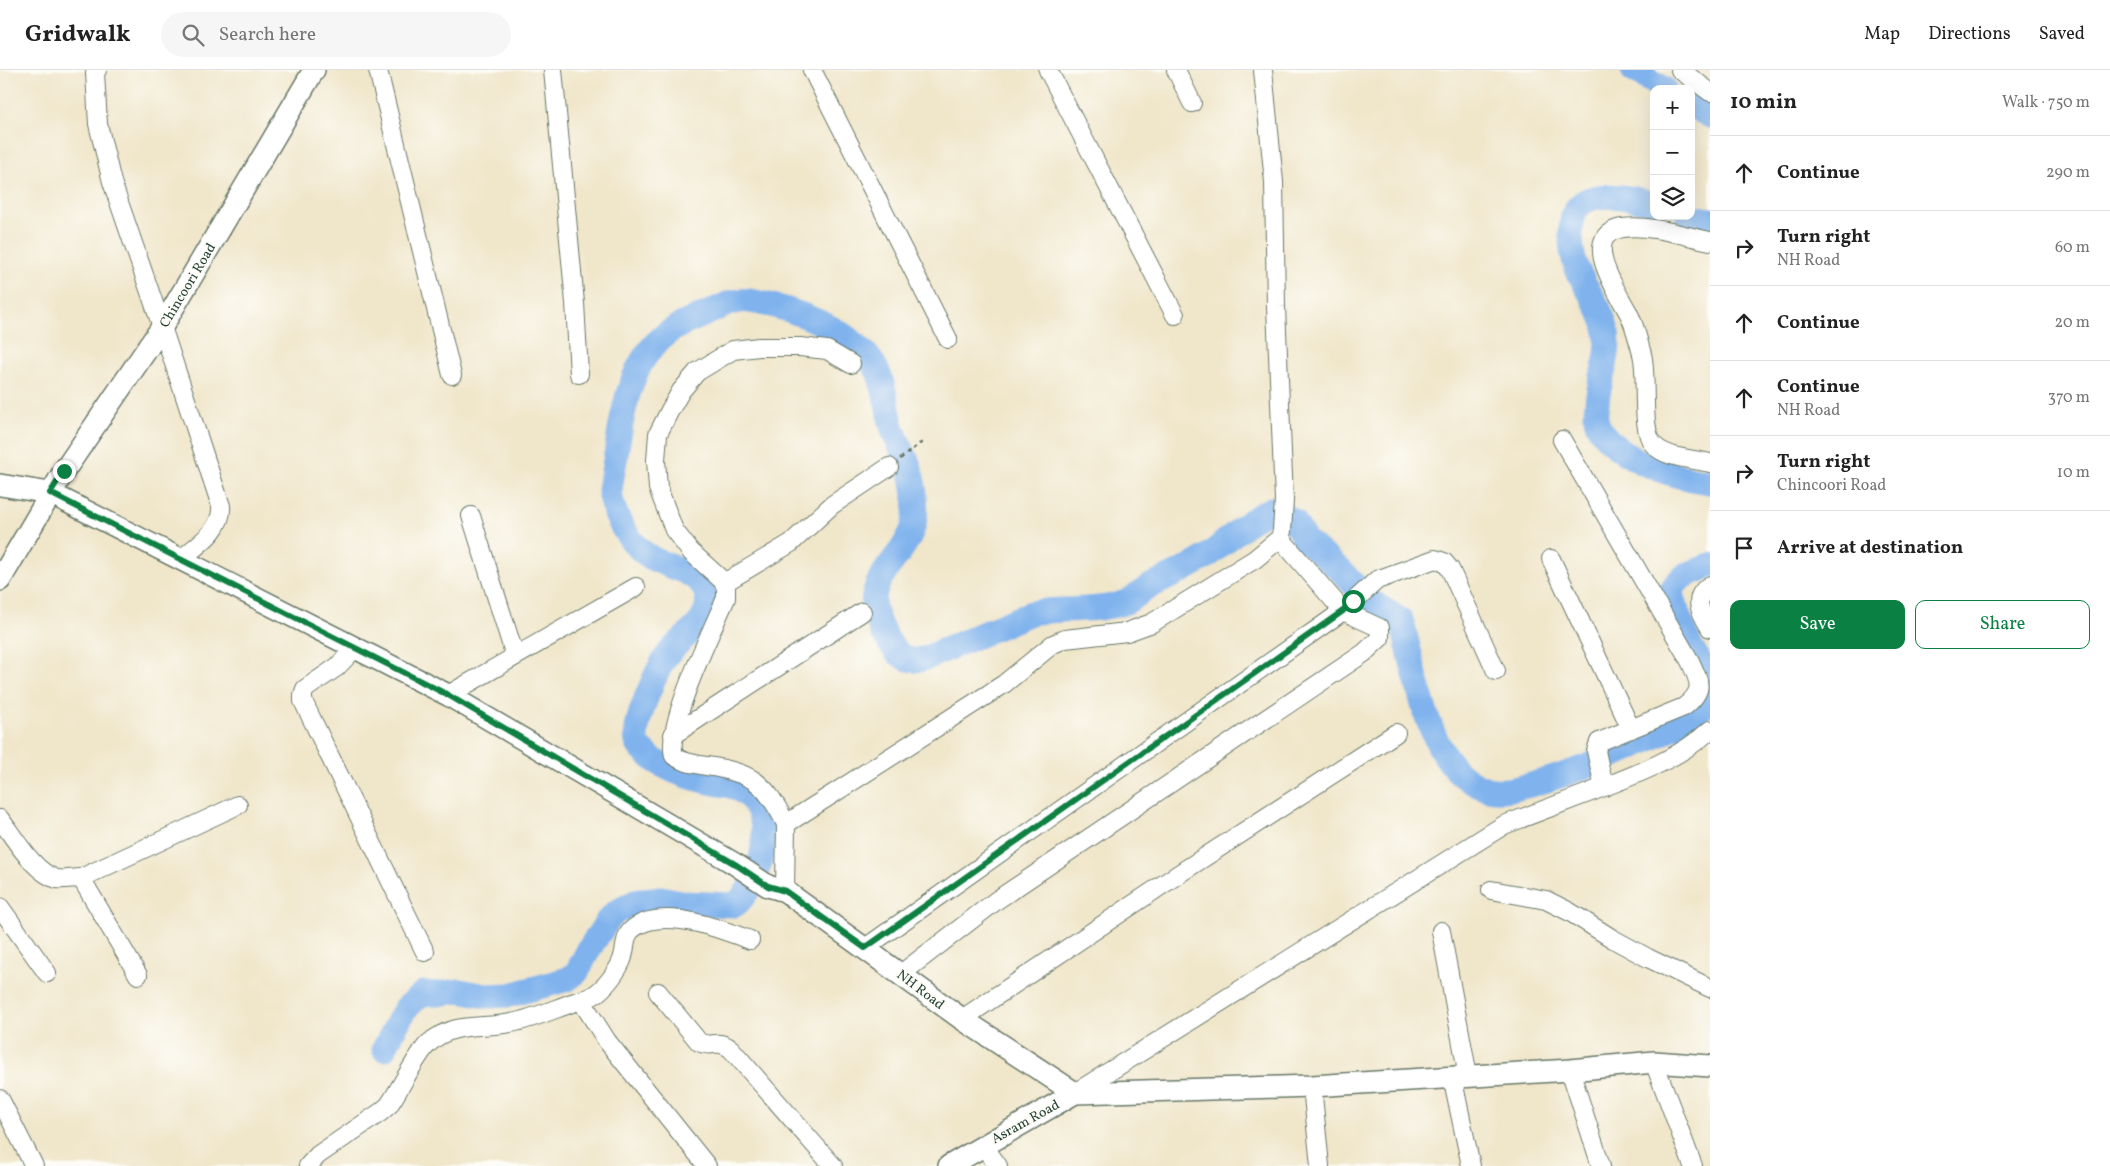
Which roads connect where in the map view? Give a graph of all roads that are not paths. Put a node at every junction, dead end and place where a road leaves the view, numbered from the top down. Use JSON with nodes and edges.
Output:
{"nodes":[{"id":1,"x":97,"y":70,"type":"edge"},
{"id":2,"x":314,"y":70,"type":"edge"},
{"id":3,"x":378,"y":70,"type":"edge"},
{"id":4,"x":553,"y":70,"type":"edge"},
{"id":5,"x":812,"y":70,"type":"edge"},
{"id":6,"x":1048,"y":70,"type":"edge"},
{"id":7,"x":1176,"y":70,"type":"edge"},
{"id":8,"x":1263,"y":70,"type":"edge"},
{"id":9,"x":1680,"y":70,"type":"edge"},
{"id":10,"x":1710,"y":92,"type":"edge"},
{"id":11,"x":1192,"y":103,"type":"dead end"},
{"id":12,"x":1710,"y":241,"type":"edge"},
{"id":13,"x":1175,"y":316,"type":"dead end"},
{"id":14,"x":162,"y":326,"type":"junction"},
{"id":15,"x":948,"y":339,"type":"dead end"},
{"id":16,"x":852,"y":364,"type":"dead end"},
{"id":17,"x":579,"y":374,"type":"dead end"},
{"id":18,"x":452,"y":375,"type":"dead end"},
{"id":19,"x":1562,"y":440,"type":"dead end"},
{"id":20,"x":1710,"y":463,"type":"edge"},
{"id":21,"x":889,"y":467,"type":"road end"},
{"id":22,"x":0,"y":485,"type":"edge"},
{"id":23,"x":50,"y":493,"type":"junction"},
{"id":24,"x":471,"y":516,"type":"dead end"},
{"id":25,"x":1281,"y":535,"type":"junction"},
{"id":26,"x":1552,"y":559,"type":"dead end"},
{"id":27,"x":180,"y":560,"type":"junction"},
{"id":28,"x":0,"y":580,"type":"edge"},
{"id":29,"x":724,"y":583,"type":"junction"},
{"id":30,"x":1710,"y":585,"type":"edge"},
{"id":31,"x":636,"y":587,"type":"dead end"},
{"id":32,"x":1348,"y":606,"type":"junction"},
{"id":33,"x":862,"y":612,"type":"dead end"},
{"id":34,"x":1710,"y":628,"type":"edge"},
{"id":35,"x":354,"y":649,"type":"junction"},
{"id":36,"x":515,"y":656,"type":"junction"},
{"id":37,"x":1496,"y":671,"type":"dead end"},
{"id":38,"x":448,"y":695,"type":"junction"},
{"id":39,"x":1631,"y":729,"type":"junction"},
{"id":40,"x":1710,"y":730,"type":"edge"},
{"id":41,"x":1396,"y":733,"type":"dead end"},
{"id":42,"x":674,"y":735,"type":"junction"},
{"id":43,"x":1608,"y":783,"type":"junction"},
{"id":44,"x":238,"y":805,"type":"dead end"},
{"id":45,"x":0,"y":819,"type":"edge"},
{"id":46,"x":786,"y":824,"type":"junction"},
{"id":47,"x":81,"y":878,"type":"junction"},
{"id":48,"x":777,"y":889,"type":"junction"},
{"id":49,"x":1491,"y":890,"type":"dead end"},
{"id":50,"x":0,"y":907,"type":"edge"},
{"id":51,"x":1441,"y":931,"type":"dead end"},
{"id":52,"x":750,"y":940,"type":"dead end"},
{"id":53,"x":865,"y":948,"type":"junction"},
{"id":54,"x":425,"y":952,"type":"dead end"},
{"id":55,"x":47,"y":973,"type":"dead end"},
{"id":56,"x":902,"y":974,"type":"junction"},
{"id":57,"x":138,"y":975,"type":"dead end"},
{"id":58,"x":1710,"y":988,"type":"edge"},
{"id":59,"x":658,"y":992,"type":"dead end"},
{"id":60,"x":581,"y":1000,"type":"junction"},
{"id":61,"x":962,"y":1019,"type":"junction"},
{"id":62,"x":1654,"y":1062,"type":"junction"},
{"id":63,"x":1710,"y":1066,"type":"edge"},
{"id":64,"x":1570,"y":1070,"type":"junction"},
{"id":65,"x":1460,"y":1076,"type":"junction"},
{"id":66,"x":1312,"y":1086,"type":"junction"},
{"id":67,"x":1075,"y":1093,"type":"junction"},
{"id":68,"x":0,"y":1099,"type":"edge"},
{"id":69,"x":983,"y":1145,"type":"junction"},
{"id":70,"x":34,"y":1166,"type":"edge"},
{"id":71,"x":308,"y":1166,"type":"edge"},
{"id":72,"x":707,"y":1166,"type":"edge"},
{"id":73,"x":833,"y":1166,"type":"edge"},
{"id":74,"x":950,"y":1166,"type":"edge"},
{"id":75,"x":998,"y":1166,"type":"edge"},
{"id":76,"x":1320,"y":1166,"type":"edge"},
{"id":77,"x":1471,"y":1166,"type":"edge"},
{"id":78,"x":1601,"y":1166,"type":"edge"},
{"id":79,"x":1693,"y":1166,"type":"edge"}],
"edges":[{"from":1,"to":14,"type":"street"},
{"from":2,"to":14,"type":"main road","name":"Chincoori Road"},
{"from":3,"to":18,"type":"street"},
{"from":4,"to":17,"type":"street"},
{"from":5,"to":15,"type":"street"},
{"from":6,"to":13,"type":"street"},
{"from":7,"to":11,"type":"street"},
{"from":8,"to":25,"type":"street"},
{"from":9,"to":10,"type":"street"},
{"from":12,"to":20,"type":"street"},
{"from":14,"to":23,"type":"main road","name":"Chincoori Road"},
{"from":14,"to":27,"type":"street"},
{"from":16,"to":29,"type":"street"},
{"from":19,"to":39,"type":"street"},
{"from":21,"to":29,"type":"street"},
{"from":22,"to":23,"type":"main road"},
{"from":23,"to":27,"type":"main road"},
{"from":23,"to":28,"type":"main road","name":"Chincoori Road"},
{"from":24,"to":36,"type":"street"},
{"from":25,"to":32,"type":"street"},
{"from":25,"to":46,"type":"street"},
{"from":26,"to":39,"type":"street"},
{"from":27,"to":35,"type":"main road"},
{"from":29,"to":42,"type":"street"},
{"from":30,"to":34,"type":"street"},
{"from":31,"to":36,"type":"street"},
{"from":32,"to":37,"type":"street"},
{"from":32,"to":53,"type":"street"},
{"from":32,"to":56,"type":"street"},
{"from":33,"to":42,"type":"street"},
{"from":35,"to":38,"type":"main road"},
{"from":35,"to":54,"type":"street"},
{"from":36,"to":38,"type":"street"},
{"from":38,"to":48,"type":"main road","name":"NH Road"},
{"from":39,"to":43,"type":"street"},
{"from":40,"to":43,"type":"street"},
{"from":41,"to":61,"type":"street"},
{"from":42,"to":46,"type":"street"},
{"from":43,"to":67,"type":"street"},
{"from":44,"to":47,"type":"street"},
{"from":45,"to":47,"type":"street"},
{"from":46,"to":48,"type":"street"},
{"from":47,"to":57,"type":"street"},
{"from":48,"to":53,"type":"main road","name":"NH Road"},
{"from":49,"to":58,"type":"street"},
{"from":50,"to":55,"type":"street"},
{"from":51,"to":65,"type":"street"},
{"from":52,"to":60,"type":"street"},
{"from":53,"to":56,"type":"main road","name":"NH Road"},
{"from":56,"to":61,"type":"main road","name":"NH Road"},
{"from":59,"to":73,"type":"street"},
{"from":60,"to":71,"type":"street"},
{"from":60,"to":72,"type":"street"},
{"from":61,"to":67,"type":"main road","name":"NH Road"},
{"from":62,"to":63,"type":"main road"},
{"from":62,"to":64,"type":"main road"},
{"from":62,"to":79,"type":"street"},
{"from":64,"to":65,"type":"main road"},
{"from":64,"to":78,"type":"street"},
{"from":65,"to":66,"type":"main road"},
{"from":65,"to":77,"type":"street"},
{"from":66,"to":67,"type":"main road"},
{"from":66,"to":76,"type":"street"},
{"from":67,"to":69,"type":"main road","name":"Asram Road"},
{"from":68,"to":70,"type":"street"},
{"from":69,"to":74,"type":"main road","name":"Asram Road"},
{"from":69,"to":75,"type":"street"}]}
